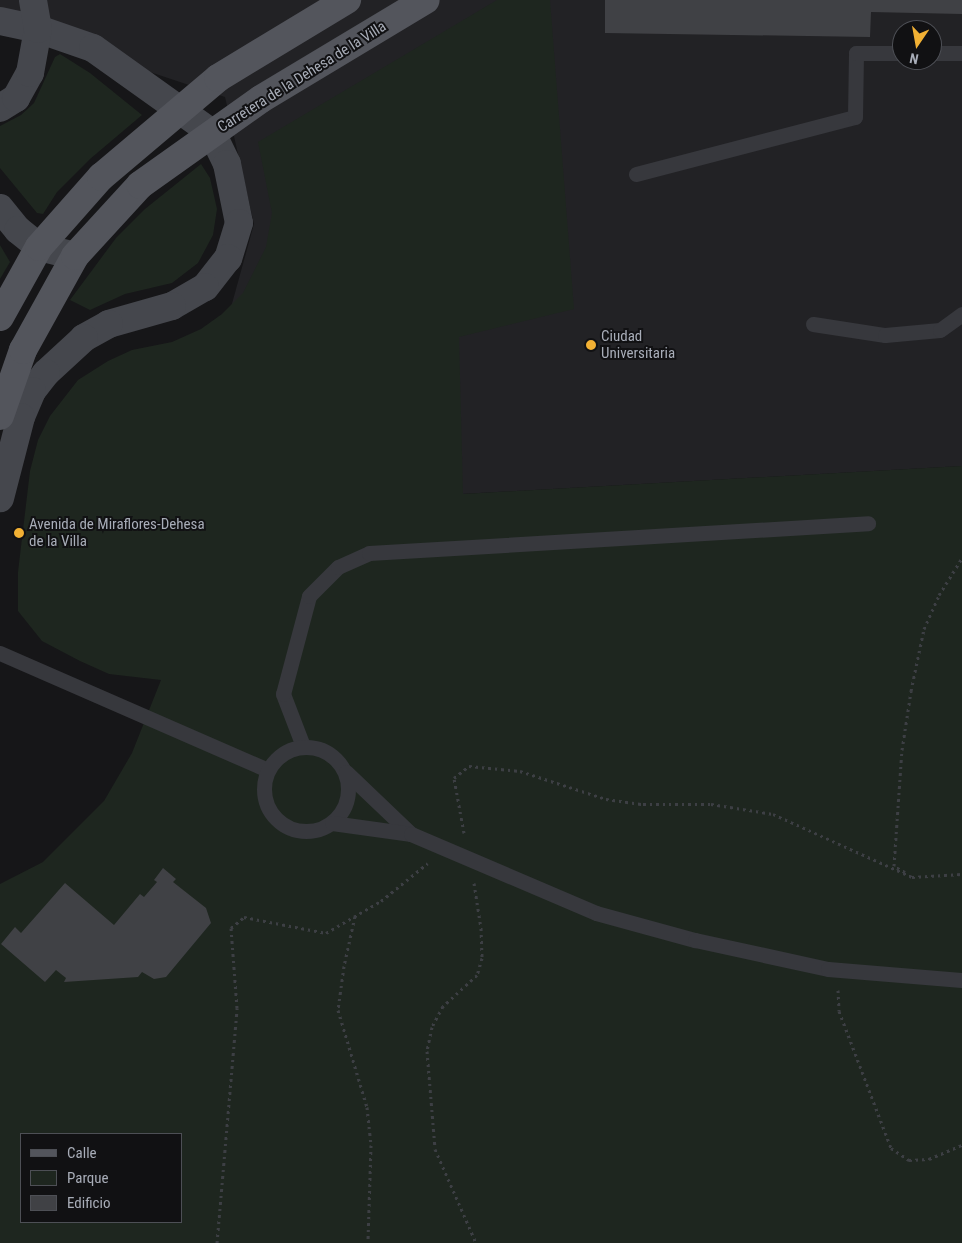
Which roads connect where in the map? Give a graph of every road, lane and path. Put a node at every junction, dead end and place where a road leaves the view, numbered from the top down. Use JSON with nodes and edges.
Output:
{"nodes":[{"id":1,"x":33,"y":0,"type":"edge"},
{"id":2,"x":346,"y":0,"type":"edge"},
{"id":3,"x":426,"y":0,"type":"edge"},
{"id":4,"x":0,"y":21,"type":"edge"},
{"id":5,"x":38,"y":29,"type":"junction"},
{"id":6,"x":892,"y":53,"type":"edge"},
{"id":7,"x":942,"y":53,"type":"edge"},
{"id":8,"x":962,"y":53,"type":"edge"},
{"id":9,"x":0,"y":108,"type":"edge"},
{"id":10,"x":178,"y":110,"type":"junction"},
{"id":11,"x":212,"y":133,"type":"junction"},
{"id":12,"x":636,"y":174,"type":"dead end"},
{"id":13,"x":0,"y":208,"type":"edge"},
{"id":14,"x":39,"y":247,"type":"junction"},
{"id":15,"x":75,"y":256,"type":"junction"},
{"id":16,"x":962,"y":314,"type":"edge"},
{"id":17,"x":0,"y":317,"type":"edge"},
{"id":18,"x":813,"y":324,"type":"dead end"},
{"id":19,"x":0,"y":416,"type":"edge"},
{"id":20,"x":0,"y":498,"type":"edge"},
{"id":21,"x":868,"y":523,"type":"dead end"},
{"id":22,"x":962,"y":558,"type":"edge"},
{"id":23,"x":0,"y":653,"type":"edge"},
{"id":24,"x":303,"y":746,"type":"junction"},
{"id":25,"x":268,"y":770,"type":"junction"},
{"id":26,"x":346,"y":772,"type":"junction"},
{"id":27,"x":332,"y":823,"type":"junction"},
{"id":28,"x":411,"y":834,"type":"junction"},
{"id":29,"x":446,"y":849,"type":"junction"},
{"id":30,"x":470,"y":860,"type":"junction"},
{"id":31,"x":962,"y":874,"type":"edge"},
{"id":32,"x":912,"y":877,"type":"junction"},
{"id":33,"x":356,"y":916,"type":"junction"},
{"id":34,"x":837,"y":969,"type":"junction"},
{"id":35,"x":962,"y":980,"type":"edge"},
{"id":36,"x":962,"y":1145,"type":"edge"},
{"id":37,"x":217,"y":1243,"type":"edge"},
{"id":38,"x":368,"y":1243,"type":"edge"},
{"id":39,"x":476,"y":1243,"type":"edge"}],
"edges":[{"from":1,"to":5,"type":"street"},
{"from":2,"to":10,"type":"main road"},
{"from":3,"to":11,"type":"main road","name":"Carretera de la Dehesa de la Villa"},
{"from":4,"to":5,"type":"street","name":"Carretera de la Dehesa de la Villa"},
{"from":5,"to":9,"type":"street"},
{"from":5,"to":10,"type":"street","name":"Carretera de la Dehesa de la Villa"},
{"from":6,"to":12,"type":"lane"},
{"from":7,"to":8,"type":"lane"},
{"from":10,"to":11,"type":"street","name":"Carretera de la Dehesa de la Villa"},
{"from":10,"to":14,"type":"main road"},
{"from":11,"to":15,"type":"main road"},
{"from":11,"to":20,"type":"street"},
{"from":13,"to":14,"type":"street"},
{"from":14,"to":15,"type":"street"},
{"from":14,"to":17,"type":"main road"},
{"from":15,"to":19,"type":"main road"},
{"from":16,"to":18,"type":"lane"},
{"from":21,"to":24,"type":"lane"},
{"from":22,"to":32,"type":"path"},
{"from":23,"to":25,"type":"lane"},
{"from":24,"to":25,"type":"lane"},
{"from":24,"to":26,"type":"lane"},
{"from":25,"to":27,"type":"lane"},
{"from":26,"to":27,"type":"lane"},
{"from":26,"to":28,"type":"lane"},
{"from":27,"to":28,"type":"lane"},
{"from":28,"to":29,"type":"lane"},
{"from":29,"to":30,"type":"lane"},
{"from":29,"to":33,"type":"path"},
{"from":30,"to":32,"type":"path"},
{"from":30,"to":34,"type":"lane"},
{"from":30,"to":39,"type":"path"},
{"from":31,"to":32,"type":"path"},
{"from":33,"to":37,"type":"path"},
{"from":33,"to":38,"type":"path"},
{"from":34,"to":35,"type":"lane"},
{"from":34,"to":36,"type":"path"}]}
